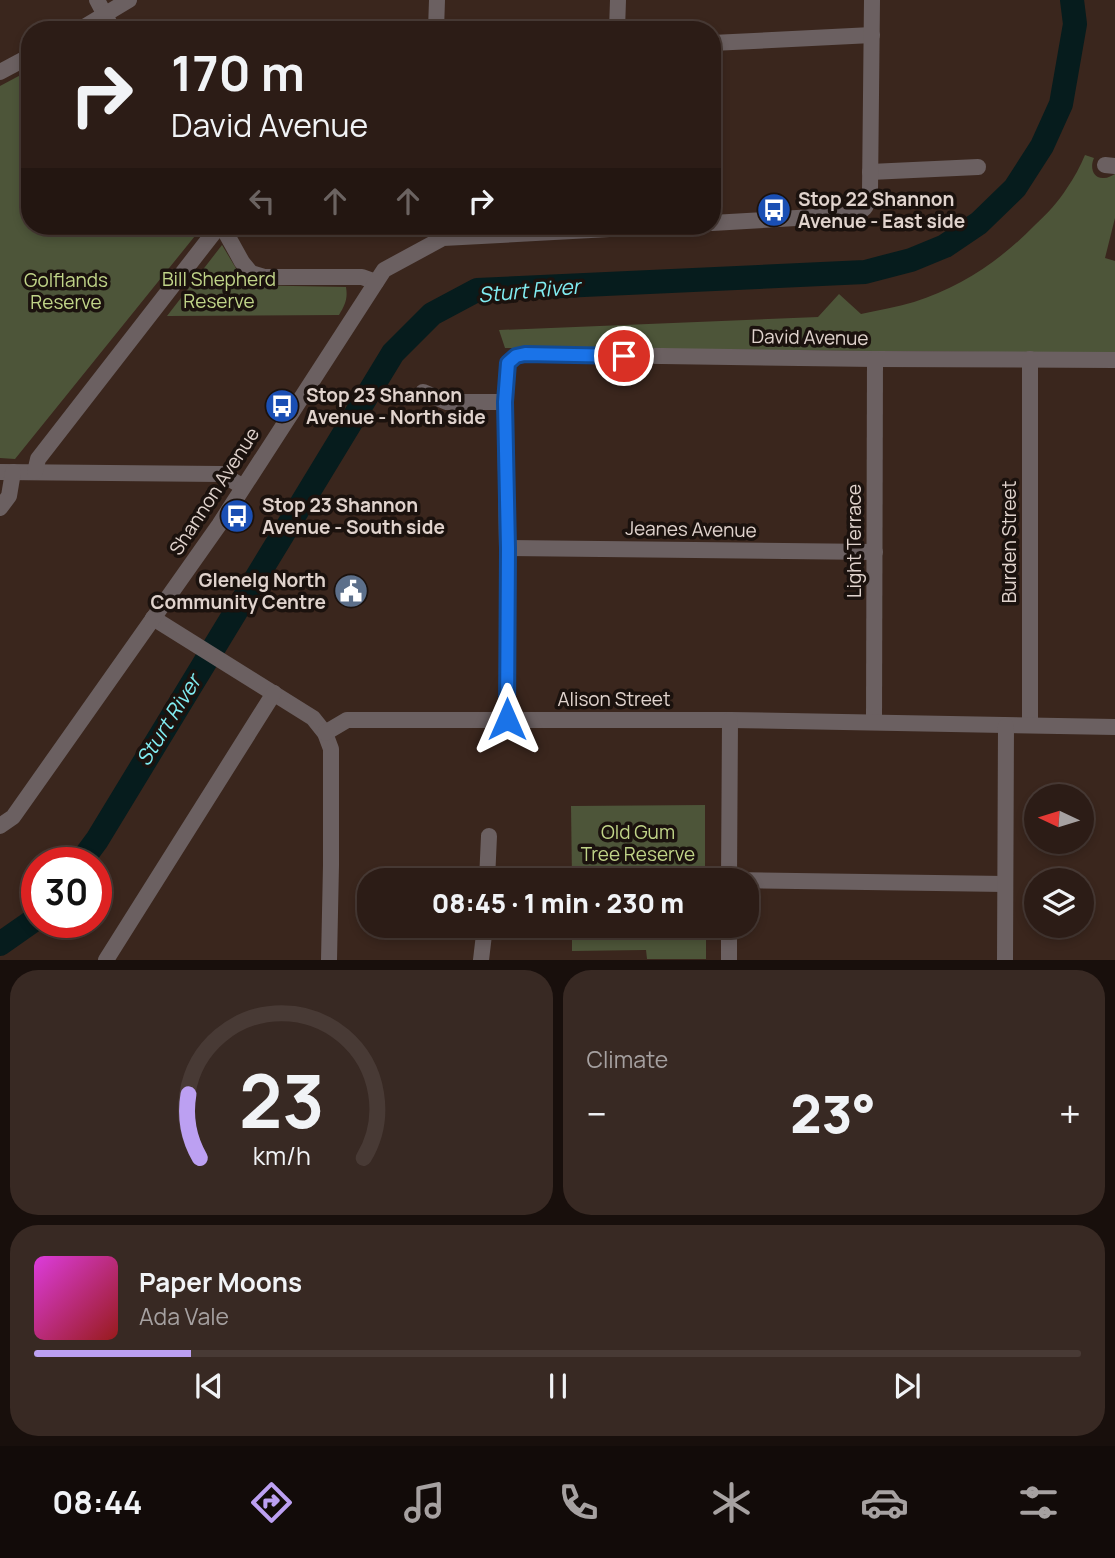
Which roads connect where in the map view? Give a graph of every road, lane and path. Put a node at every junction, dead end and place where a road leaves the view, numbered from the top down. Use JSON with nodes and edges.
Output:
{"nodes":[{"id":1,"x":97,"y":0,"type":"edge"},
{"id":2,"x":129,"y":0,"type":"edge"},
{"id":3,"x":437,"y":0,"type":"edge"},
{"id":4,"x":618,"y":0,"type":"edge"},
{"id":5,"x":872,"y":0,"type":"edge"},
{"id":6,"x":108,"y":21,"type":"edge"},
{"id":7,"x":111,"y":21,"type":"edge"},
{"id":8,"x":436,"y":21,"type":"edge"},
{"id":9,"x":617,"y":21,"type":"edge"},
{"id":10,"x":872,"y":35,"type":"junction"},
{"id":11,"x":721,"y":43,"type":"edge"},
{"id":12,"x":21,"y":61,"type":"edge"},
{"id":13,"x":0,"y":72,"type":"edge"},
{"id":14,"x":978,"y":167,"type":"dead end"},
{"id":15,"x":870,"y":172,"type":"junction"},
{"id":16,"x":721,"y":222,"type":"edge"},
{"id":17,"x":214,"y":235,"type":"edge"},
{"id":18,"x":226,"y":235,"type":"edge"},
{"id":19,"x":490,"y":235,"type":"edge"},
{"id":20,"x":376,"y":282,"type":"junction"},
{"id":21,"x":875,"y":359,"type":"junction"},
{"id":22,"x":1030,"y":359,"type":"junction"},
{"id":23,"x":1115,"y":360,"type":"edge"},
{"id":24,"x":423,"y":392,"type":"dead end"},
{"id":25,"x":505,"y":402,"type":"junction"},
{"id":26,"x":7,"y":472,"type":"edge"},
{"id":27,"x":35,"y":472,"type":"junction"},
{"id":28,"x":242,"y":486,"type":"junction"},
{"id":29,"x":0,"y":509,"type":"edge"},
{"id":30,"x":508,"y":548,"type":"junction"},
{"id":31,"x":875,"y":552,"type":"junction"},
{"id":32,"x":153,"y":618,"type":"junction"},
{"id":33,"x":274,"y":693,"type":"junction"},
{"id":34,"x":507,"y":719,"type":"junction"},
{"id":35,"x":730,"y":720,"type":"junction"},
{"id":36,"x":874,"y":722,"type":"junction"},
{"id":37,"x":1030,"y":724,"type":"junction"},
{"id":38,"x":1006,"y":726,"type":"junction"},
{"id":39,"x":1115,"y":727,"type":"edge"},
{"id":40,"x":325,"y":733,"type":"junction"},
{"id":41,"x":0,"y":826,"type":"edge"},
{"id":42,"x":489,"y":836,"type":"dead end"},
{"id":43,"x":487,"y":868,"type":"edge"},
{"id":44,"x":729,"y":868,"type":"edge"},
{"id":45,"x":759,"y":880,"type":"edge"},
{"id":46,"x":1005,"y":884,"type":"junction"},
{"id":47,"x":484,"y":938,"type":"edge"},
{"id":48,"x":729,"y":938,"type":"edge"},
{"id":49,"x":106,"y":960,"type":"edge"},
{"id":50,"x":329,"y":960,"type":"edge"},
{"id":51,"x":481,"y":960,"type":"edge"},
{"id":52,"x":729,"y":960,"type":"edge"},
{"id":53,"x":1004,"y":960,"type":"edge"}],
"edges":[{"from":1,"to":6,"type":"street"},
{"from":2,"to":7,"type":"street"},
{"from":3,"to":8,"type":"street"},
{"from":4,"to":9,"type":"street"},
{"from":5,"to":10,"type":"street"},
{"from":10,"to":11,"type":"street"},
{"from":10,"to":15,"type":"street"},
{"from":12,"to":13,"type":"street"},
{"from":14,"to":15,"type":"street"},
{"from":15,"to":16,"type":"street"},
{"from":17,"to":27,"type":"street"},
{"from":18,"to":20,"type":"street"},
{"from":19,"to":20,"type":"street","name":"Shannon Avenue"},
{"from":20,"to":28,"type":"street","name":"Shannon Avenue"},
{"from":21,"to":22,"type":"street","name":"David Avenue"},
{"from":21,"to":25,"type":"street","name":"David Avenue"},
{"from":21,"to":31,"type":"street","name":"Light Terrace"},
{"from":22,"to":23,"type":"street","name":"David Avenue"},
{"from":22,"to":37,"type":"street","name":"Burden Street"},
{"from":24,"to":25,"type":"street"},
{"from":25,"to":30,"type":"street"},
{"from":26,"to":27,"type":"street"},
{"from":26,"to":29,"type":"street"},
{"from":27,"to":28,"type":"street"},
{"from":28,"to":32,"type":"street","name":"Shannon Avenue"},
{"from":30,"to":31,"type":"street","name":"Jeanes Avenue"},
{"from":30,"to":34,"type":"street"},
{"from":31,"to":36,"type":"street","name":"Light Terrace"},
{"from":32,"to":33,"type":"street"},
{"from":32,"to":41,"type":"street","name":"Shannon Avenue"},
{"from":33,"to":40,"type":"street"},
{"from":33,"to":49,"type":"street"},
{"from":34,"to":35,"type":"street","name":"Alison Street"},
{"from":34,"to":40,"type":"street","name":"Alison Street"},
{"from":35,"to":36,"type":"street","name":"Alison Street"},
{"from":35,"to":44,"type":"street"},
{"from":36,"to":38,"type":"street","name":"Alison Street"},
{"from":37,"to":38,"type":"street","name":"Alison Street"},
{"from":37,"to":39,"type":"street","name":"Alison Street"},
{"from":38,"to":46,"type":"street"},
{"from":40,"to":50,"type":"street"},
{"from":42,"to":43,"type":"street"},
{"from":45,"to":46,"type":"street"},
{"from":46,"to":53,"type":"street"},
{"from":47,"to":51,"type":"street"},
{"from":48,"to":52,"type":"street"}]}
